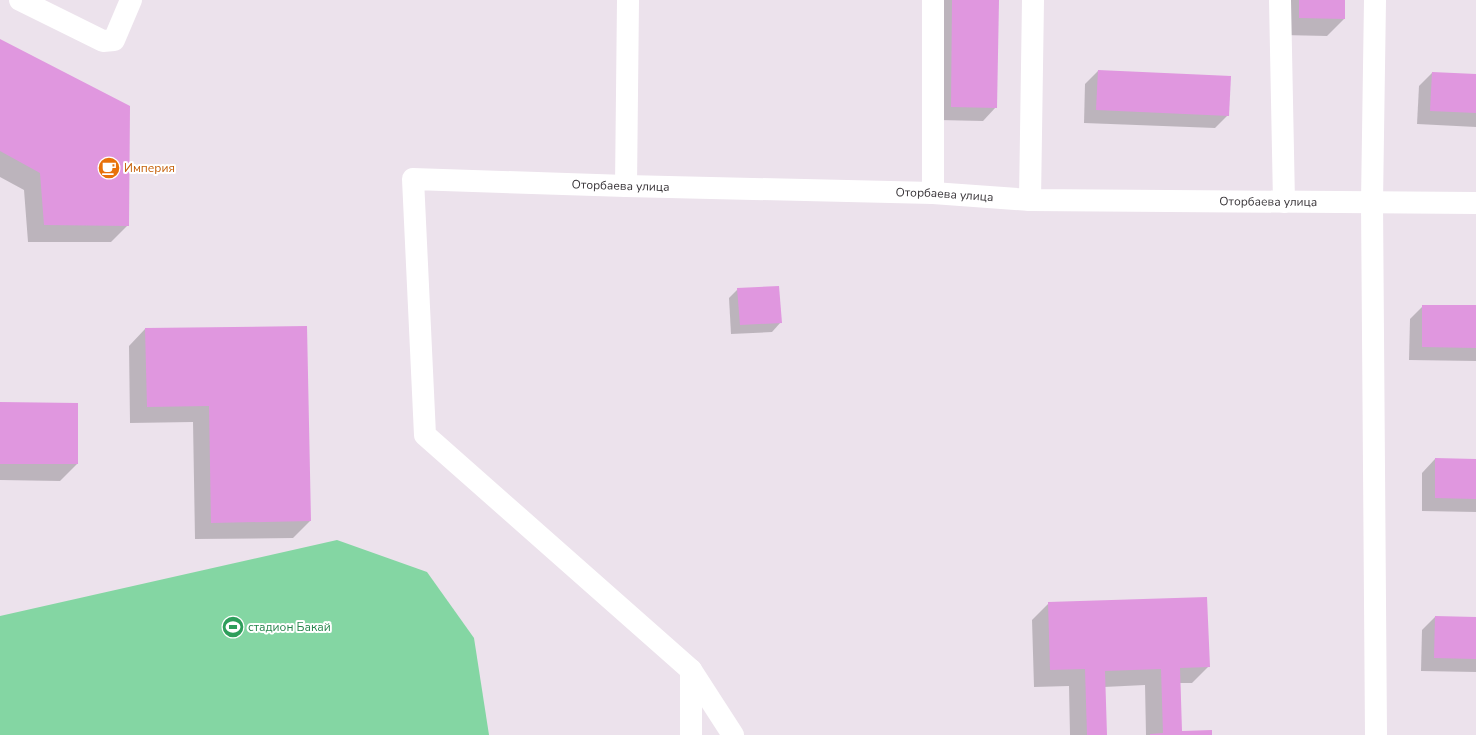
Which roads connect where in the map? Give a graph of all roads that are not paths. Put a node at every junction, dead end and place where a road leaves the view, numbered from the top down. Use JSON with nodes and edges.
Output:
{"nodes":[{"id":1,"x":20,"y":0,"type":"edge"},
{"id":2,"x":131,"y":0,"type":"edge"},
{"id":3,"x":628,"y":0,"type":"edge"},
{"id":4,"x":933,"y":0,"type":"edge"},
{"id":5,"x":1033,"y":0,"type":"edge"},
{"id":6,"x":1280,"y":0,"type":"edge"},
{"id":7,"x":1375,"y":0,"type":"edge"},
{"id":8,"x":626,"y":186,"type":"junction"},
{"id":9,"x":933,"y":193,"type":"junction"},
{"id":10,"x":1030,"y":200,"type":"junction"},
{"id":11,"x":1284,"y":202,"type":"junction"},
{"id":12,"x":1372,"y":202,"type":"junction"},
{"id":13,"x":1476,"y":203,"type":"edge"},
{"id":14,"x":691,"y":670,"type":"junction"},
{"id":15,"x":691,"y":735,"type":"edge"},
{"id":16,"x":733,"y":735,"type":"edge"},
{"id":17,"x":1376,"y":735,"type":"edge"}],
"edges":[{"from":1,"to":2,"type":"street"},
{"from":3,"to":8,"type":"street"},
{"from":4,"to":9,"type":"street"},
{"from":5,"to":10,"type":"street"},
{"from":6,"to":11,"type":"street"},
{"from":7,"to":12,"type":"street"},
{"from":8,"to":9,"type":"street","name":"Оторбаева улица"},
{"from":8,"to":14,"type":"street","name":"Оторбаева улица"},
{"from":9,"to":10,"type":"street","name":"Оторбаева улица"},
{"from":10,"to":11,"type":"street","name":"Оторбаева улица"},
{"from":11,"to":12,"type":"street","name":"Оторбаева улица"},
{"from":12,"to":13,"type":"street","name":"Оторбаева улица"},
{"from":12,"to":17,"type":"street"},
{"from":14,"to":15,"type":"street"},
{"from":14,"to":16,"type":"street"}]}
